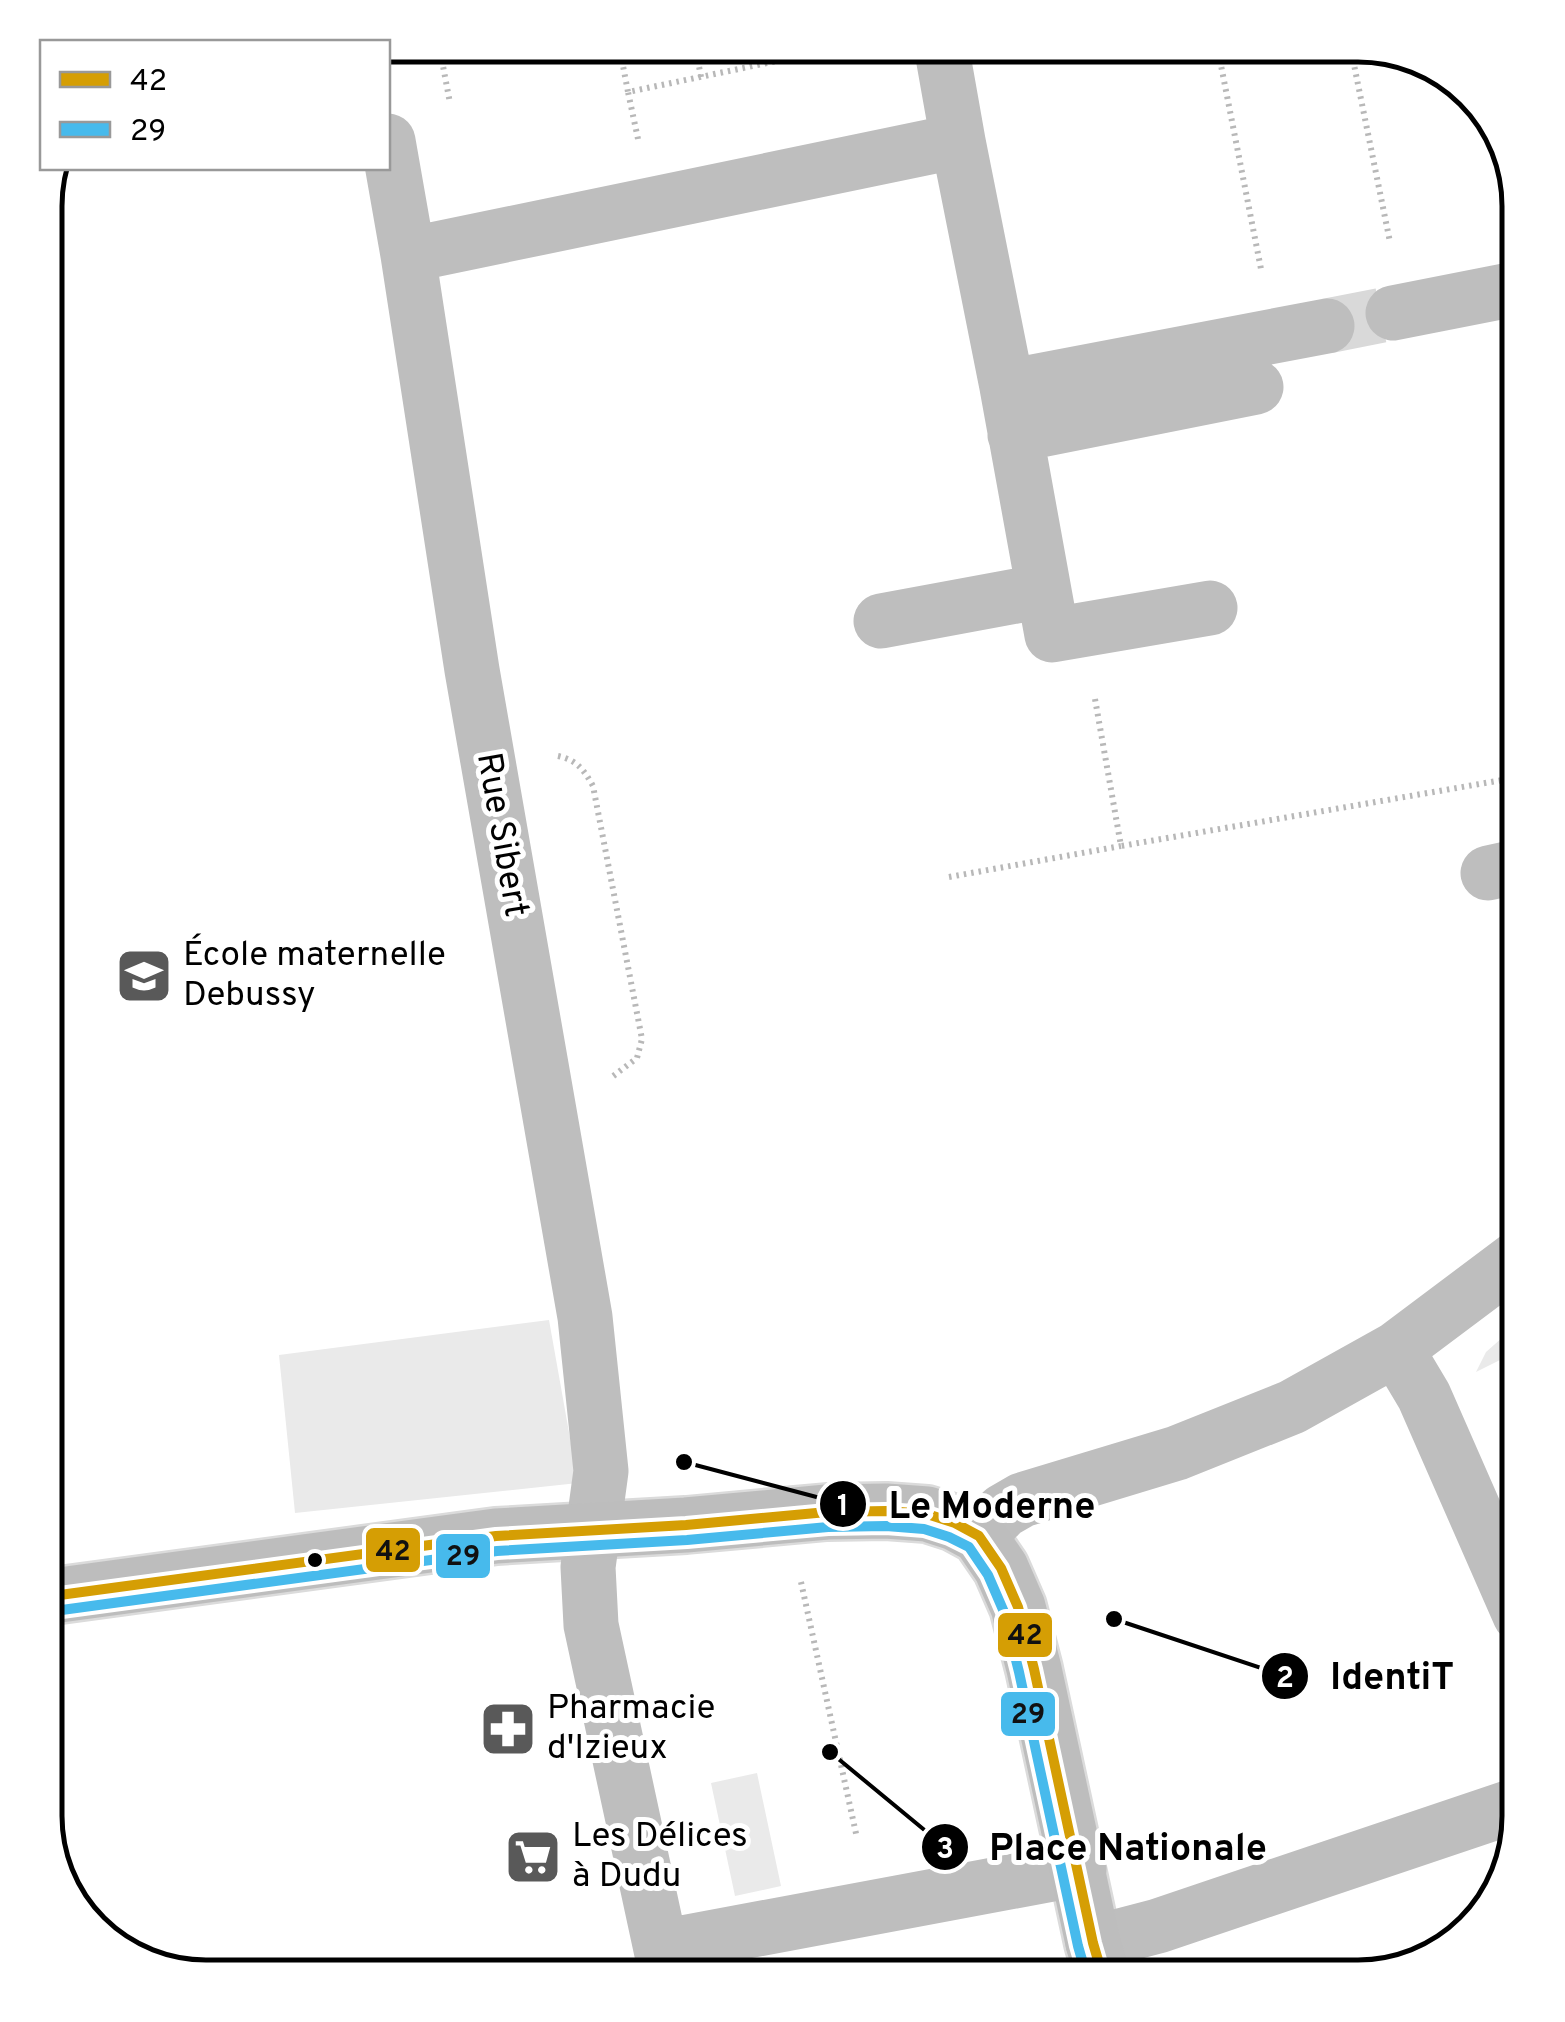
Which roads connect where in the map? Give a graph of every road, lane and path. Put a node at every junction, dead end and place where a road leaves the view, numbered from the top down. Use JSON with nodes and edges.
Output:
{"nodes":[{"id":1,"x":622,"y":62,"type":"edge"},
{"id":2,"x":698,"y":62,"type":"edge"},
{"id":3,"x":770,"y":62,"type":"edge"},
{"id":4,"x":944,"y":63,"type":"edge"},
{"id":5,"x":1221,"y":63,"type":"edge"},
{"id":6,"x":1353,"y":63,"type":"edge"},
{"id":7,"x":701,"y":77,"type":"junction"},
{"id":8,"x":628,"y":92,"type":"junction"},
{"id":9,"x":958,"y":141,"type":"junction"},
{"id":10,"x":639,"y":144,"type":"dead end"},
{"id":11,"x":390,"y":152,"type":"edge"},
{"id":12,"x":408,"y":254,"type":"junction"},
{"id":13,"x":1262,"y":270,"type":"dead end"},
{"id":14,"x":1502,"y":292,"type":"edge"},
{"id":15,"x":1398,"y":312,"type":"joint"},
{"id":16,"x":1327,"y":326,"type":"tunnel mouth"},
{"id":17,"x":1256,"y":387,"type":"dead end"},
{"id":18,"x":1011,"y":411,"type":"junction"},
{"id":19,"x":1043,"y":591,"type":"junction"},
{"id":20,"x":1210,"y":608,"type":"dead end"},
{"id":21,"x":881,"y":621,"type":"dead end"},
{"id":22,"x":551,"y":755,"type":"dead end"},
{"id":23,"x":1121,"y":846,"type":"dead end"},
{"id":24,"x":950,"y":877,"type":"dead end"},
{"id":25,"x":606,"y":1079,"type":"dead end"},
{"id":26,"x":1502,"y":1270,"type":"edge"},
{"id":27,"x":1396,"y":1349,"type":"junction"},
{"id":28,"x":592,"y":1531,"type":"junction"},
{"id":29,"x":978,"y":1536,"type":"junction"},
{"id":30,"x":1502,"y":1574,"type":"edge"},
{"id":31,"x":801,"y":1581,"type":"dead end"},
{"id":32,"x":62,"y":1595,"type":"edge"},
{"id":33,"x":842,"y":1773,"type":"dead end"},
{"id":34,"x":1502,"y":1810,"type":"edge"},
{"id":35,"x":1079,"y":1870,"type":"junction"},
{"id":36,"x":664,"y":1960,"type":"edge"},
{"id":37,"x":673,"y":1960,"type":"edge"},
{"id":38,"x":1098,"y":1960,"type":"edge"}],
"edges":[{"from":1,"to":8,"type":"path"},
{"from":2,"to":7,"type":"path"},
{"from":3,"to":7,"type":"path"},
{"from":4,"to":9,"type":"street"},
{"from":5,"to":13,"type":"path"},
{"from":6,"to":15,"type":"path"},
{"from":7,"to":8,"type":"path"},
{"from":8,"to":10,"type":"path"},
{"from":9,"to":12,"type":"street"},
{"from":9,"to":18,"type":"street"},
{"from":11,"to":12,"type":"street","name":"Rue Sibert"},
{"from":12,"to":28,"type":"street","name":"Rue Sibert"},
{"from":14,"to":15,"type":"street"},
{"from":16,"to":18,"type":"street"},
{"from":17,"to":18,"type":"street"},
{"from":18,"to":19,"type":"street"},
{"from":19,"to":20,"type":"street"},
{"from":19,"to":21,"type":"street"},
{"from":22,"to":25,"type":"path"},
{"from":23,"to":24,"type":"path"},
{"from":26,"to":27,"type":"street"},
{"from":27,"to":29,"type":"street"},
{"from":27,"to":30,"type":"street"},
{"from":28,"to":29,"type":"main road"},
{"from":28,"to":32,"type":"main road"},
{"from":28,"to":36,"type":"street","name":"Rue Sibert"},
{"from":29,"to":35,"type":"main road"},
{"from":31,"to":33,"type":"path"},
{"from":34,"to":38,"type":"street"},
{"from":35,"to":37,"type":"street"},
{"from":35,"to":38,"type":"main road"}]}
